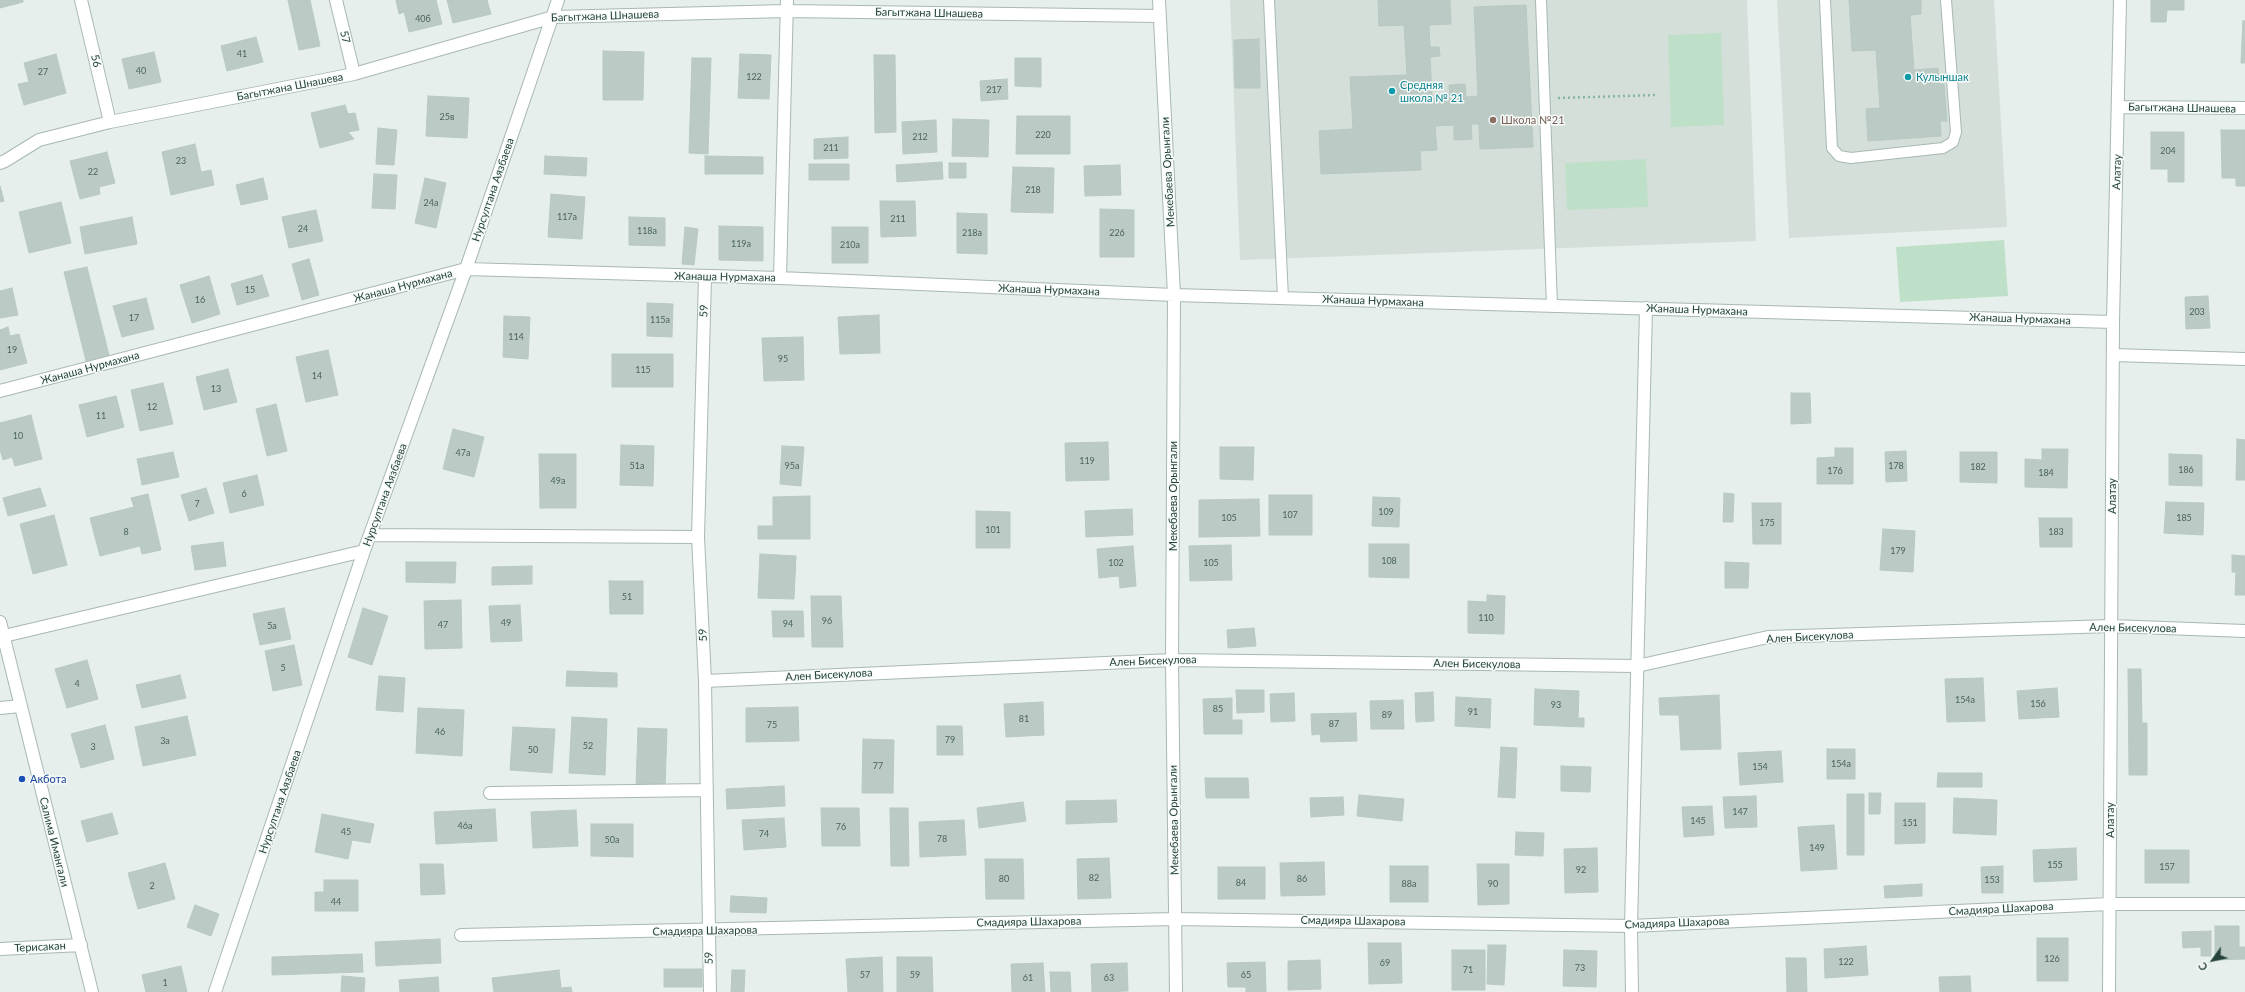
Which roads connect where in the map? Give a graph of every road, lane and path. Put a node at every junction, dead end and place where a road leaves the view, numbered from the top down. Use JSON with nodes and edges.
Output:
{"nodes":[{"id":1,"x":81,"y":0,"type":"edge"},
{"id":2,"x":336,"y":0,"type":"edge"},
{"id":3,"x":558,"y":0,"type":"edge"},
{"id":4,"x":1159,"y":0,"type":"edge"},
{"id":5,"x":1269,"y":0,"type":"edge"},
{"id":6,"x":1541,"y":0,"type":"edge"},
{"id":7,"x":1825,"y":0,"type":"edge"},
{"id":8,"x":1946,"y":0,"type":"edge"},
{"id":9,"x":2120,"y":0,"type":"edge"},
{"id":10,"x":786,"y":5,"type":"edge"},
{"id":11,"x":1159,"y":16,"type":"junction"},
{"id":12,"x":552,"y":17,"type":"junction"},
{"id":13,"x":354,"y":74,"type":"junction"},
{"id":14,"x":1657,"y":94,"type":"dead end"},
{"id":15,"x":1545,"y":99,"type":"junction"},
{"id":16,"x":2119,"y":107,"type":"junction"},
{"id":17,"x":2245,"y":108,"type":"edge"},
{"id":18,"x":110,"y":122,"type":"junction"},
{"id":19,"x":0,"y":163,"type":"edge"},
{"id":20,"x":466,"y":269,"type":"junction"},
{"id":21,"x":705,"y":277,"type":"junction"},
{"id":22,"x":780,"y":278,"type":"junction"},
{"id":23,"x":1174,"y":295,"type":"junction"},
{"id":24,"x":1283,"y":298,"type":"junction"},
{"id":25,"x":1552,"y":306,"type":"junction"},
{"id":26,"x":1646,"y":308,"type":"junction"},
{"id":27,"x":2113,"y":322,"type":"junction"},
{"id":28,"x":2113,"y":355,"type":"junction"},
{"id":29,"x":2245,"y":359,"type":"edge"},
{"id":30,"x":0,"y":391,"type":"edge"},
{"id":31,"x":371,"y":535,"type":"junction"},
{"id":32,"x":698,"y":537,"type":"junction"},
{"id":33,"x":364,"y":551,"type":"junction"},
{"id":34,"x":0,"y":622,"type":"edge"},
{"id":35,"x":2112,"y":626,"type":"junction"},
{"id":36,"x":2245,"y":631,"type":"edge"},
{"id":37,"x":4,"y":636,"type":"junction"},
{"id":38,"x":1172,"y":660,"type":"junction"},
{"id":39,"x":1637,"y":666,"type":"junction"},
{"id":40,"x":705,"y":681,"type":"junction"},
{"id":41,"x":20,"y":706,"type":"junction"},
{"id":42,"x":0,"y":708,"type":"edge"},
{"id":43,"x":706,"y":790,"type":"junction"},
{"id":44,"x":490,"y":793,"type":"dead end"},
{"id":45,"x":2109,"y":904,"type":"junction"},
{"id":46,"x":2245,"y":904,"type":"edge"},
{"id":47,"x":1176,"y":919,"type":"junction"},
{"id":48,"x":1631,"y":926,"type":"junction"},
{"id":49,"x":708,"y":931,"type":"junction"},
{"id":50,"x":461,"y":935,"type":"dead end"},
{"id":51,"x":81,"y":946,"type":"junction"},
{"id":52,"x":0,"y":949,"type":"edge"},
{"id":53,"x":92,"y":992,"type":"edge"},
{"id":54,"x":215,"y":992,"type":"edge"},
{"id":55,"x":710,"y":992,"type":"edge"},
{"id":56,"x":1176,"y":992,"type":"edge"},
{"id":57,"x":1632,"y":992,"type":"edge"},
{"id":58,"x":2109,"y":992,"type":"edge"}],
"edges":[{"from":1,"to":18,"type":"street","name":"56"},
{"from":2,"to":13,"type":"street","name":"57"},
{"from":3,"to":12,"type":"street","name":"Нурсултана Аязбаева"},
{"from":4,"to":11,"type":"street","name":"Мекебаева Орынгали"},
{"from":5,"to":24,"type":"lane"},
{"from":6,"to":15,"type":"lane"},
{"from":7,"to":8,"type":"lane"},
{"from":9,"to":16,"type":"street","name":"Алатау"},
{"from":10,"to":11,"type":"street","name":"Багытжана Шнашева"},
{"from":10,"to":12,"type":"street","name":"Багытжана Шнашева"},
{"from":10,"to":22,"type":"street"},
{"from":11,"to":23,"type":"street","name":"Мекебаева Орынгали"},
{"from":12,"to":13,"type":"street","name":"Багытжана Шнашева"},
{"from":12,"to":20,"type":"street","name":"Нурсултана Аязбаева"},
{"from":13,"to":18,"type":"street","name":"Багытжана Шнашева"},
{"from":14,"to":15,"type":"path"},
{"from":15,"to":25,"type":"lane"},
{"from":16,"to":17,"type":"street","name":"Багытжана Шнашева"},
{"from":16,"to":27,"type":"street","name":"Алатау"},
{"from":18,"to":19,"type":"street","name":"Багытжана Шнашева"},
{"from":20,"to":21,"type":"street","name":"Жанаша Нурмахана"},
{"from":20,"to":30,"type":"street","name":"Жанаша Нурмахана"},
{"from":20,"to":31,"type":"street","name":"Нурсултана Аязбаева"},
{"from":21,"to":22,"type":"street","name":"Жанаша Нурмахана"},
{"from":21,"to":32,"type":"street","name":"59"},
{"from":22,"to":23,"type":"street","name":"Жанаша Нурмахана"},
{"from":23,"to":24,"type":"street","name":"Жанаша Нурмахана"},
{"from":23,"to":38,"type":"street","name":"Мекебаева Орынгали"},
{"from":24,"to":25,"type":"street","name":"Жанаша Нурмахана"},
{"from":25,"to":26,"type":"street","name":"Жанаша Нурмахана"},
{"from":26,"to":27,"type":"street","name":"Жанаша Нурмахана"},
{"from":26,"to":39,"type":"street"},
{"from":27,"to":28,"type":"street","name":"Алатау"},
{"from":28,"to":29,"type":"street"},
{"from":28,"to":35,"type":"street","name":"Алатау"},
{"from":31,"to":32,"type":"street"},
{"from":31,"to":33,"type":"street","name":"Нурсултана Аязбаева"},
{"from":32,"to":40,"type":"street","name":"59"},
{"from":33,"to":37,"type":"street"},
{"from":33,"to":54,"type":"street","name":"Нурсултана Аязбаева"},
{"from":34,"to":37,"type":"street","name":"Салима Имангали"},
{"from":35,"to":36,"type":"street","name":"Ален Бисекулова"},
{"from":35,"to":39,"type":"street","name":"Ален Бисекулова"},
{"from":35,"to":45,"type":"street","name":"Алатау"},
{"from":37,"to":41,"type":"street","name":"Салима Имангали"},
{"from":38,"to":39,"type":"street","name":"Ален Бисекулова"},
{"from":38,"to":40,"type":"street","name":"Ален Бисекулова"},
{"from":38,"to":47,"type":"street","name":"Мекебаева Орынгали"},
{"from":39,"to":48,"type":"street"},
{"from":40,"to":43,"type":"street","name":"59"},
{"from":41,"to":42,"type":"street"},
{"from":41,"to":51,"type":"street","name":"Салима Имангали"},
{"from":43,"to":44,"type":"street"},
{"from":43,"to":49,"type":"street","name":"59"},
{"from":45,"to":46,"type":"street","name":"Смадияра Шахарова"},
{"from":45,"to":48,"type":"street","name":"Смадияра Шахарова"},
{"from":45,"to":58,"type":"street","name":"Алатау"},
{"from":47,"to":48,"type":"street","name":"Смадияра Шахарова"},
{"from":47,"to":49,"type":"street","name":"Смадияра Шахарова"},
{"from":47,"to":56,"type":"street","name":"Мекебаева Орынгали"},
{"from":48,"to":57,"type":"street"},
{"from":49,"to":50,"type":"street","name":"Смадияра Шахарова"},
{"from":49,"to":55,"type":"street","name":"59"},
{"from":51,"to":52,"type":"street","name":"Терисакан"},
{"from":51,"to":53,"type":"street","name":"Салима Имангали"}]}
